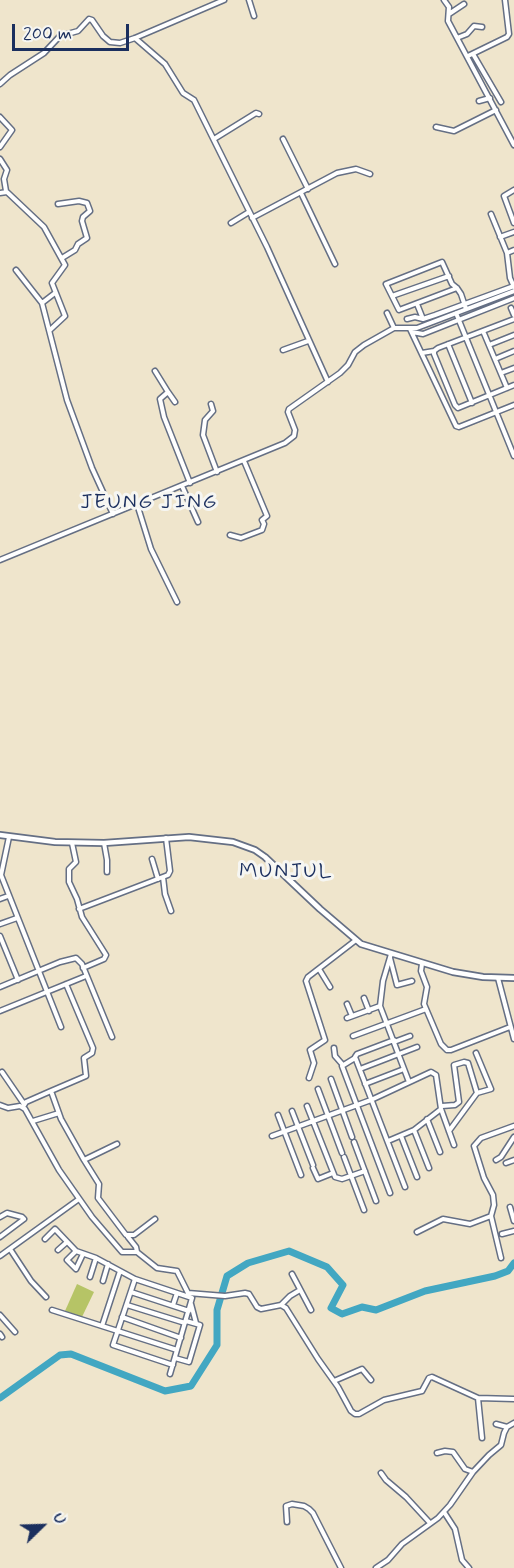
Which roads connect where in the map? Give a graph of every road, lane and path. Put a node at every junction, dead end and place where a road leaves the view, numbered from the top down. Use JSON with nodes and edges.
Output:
{"nodes":[{"id":1,"x":224,"y":0,"type":"edge"},
{"id":2,"x":249,"y":0,"type":"edge"},
{"id":3,"x":444,"y":0,"type":"edge"},
{"id":4,"x":505,"y":0,"type":"edge"},
{"id":5,"x":464,"y":4,"type":"dead end"},
{"id":6,"x":449,"y":14,"type":"junction"},
{"id":7,"x":255,"y":16,"type":"dead end"},
{"id":8,"x":482,"y":27,"type":"dead end"},
{"id":9,"x":135,"y":38,"type":"junction"},
{"id":10,"x":457,"y":38,"type":"junction"},
{"id":11,"x":473,"y":54,"type":"junction"},
{"id":12,"x":468,"y":56,"type":"junction"},
{"id":13,"x":0,"y":84,"type":"edge"},
{"id":14,"x":490,"y":98,"type":"junction"},
{"id":15,"x":479,"y":101,"type":"dead end"},
{"id":16,"x":501,"y":102,"type":"dead end"},
{"id":17,"x":496,"y":110,"type":"junction"},
{"id":18,"x":259,"y":114,"type":"dead end"},
{"id":19,"x":0,"y":117,"type":"edge"},
{"id":20,"x":436,"y":127,"type":"dead end"},
{"id":21,"x":214,"y":139,"type":"junction"},
{"id":22,"x":283,"y":139,"type":"dead end"},
{"id":23,"x":514,"y":145,"type":"edge"},
{"id":24,"x":0,"y":147,"type":"edge"},
{"id":25,"x":0,"y":159,"type":"edge"},
{"id":26,"x":370,"y":174,"type":"dead end"},
{"id":27,"x":308,"y":189,"type":"junction"},
{"id":28,"x":514,"y":190,"type":"edge"},
{"id":29,"x":6,"y":191,"type":"junction"},
{"id":30,"x":0,"y":193,"type":"edge"},
{"id":31,"x":301,"y":193,"type":"junction"},
{"id":32,"x":58,"y":204,"type":"dead end"},
{"id":33,"x":249,"y":212,"type":"junction"},
{"id":34,"x":491,"y":214,"type":"dead end"},
{"id":35,"x":252,"y":218,"type":"junction"},
{"id":36,"x":231,"y":223,"type":"dead end"},
{"id":37,"x":514,"y":223,"type":"edge"},
{"id":38,"x":514,"y":232,"type":"edge"},
{"id":39,"x":500,"y":237,"type":"junction"},
{"id":40,"x":514,"y":250,"type":"edge"},
{"id":41,"x":507,"y":253,"type":"junction"},
{"id":42,"x":62,"y":258,"type":"junction"},
{"id":43,"x":335,"y":264,"type":"dead end"},
{"id":44,"x":512,"y":267,"type":"edge"},
{"id":45,"x":16,"y":270,"type":"dead end"},
{"id":46,"x":449,"y":276,"type":"junction"},
{"id":47,"x":514,"y":286,"type":"edge"},
{"id":48,"x":457,"y":288,"type":"junction"},
{"id":49,"x":513,"y":292,"type":"edge"},
{"id":50,"x":55,"y":293,"type":"junction"},
{"id":51,"x":392,"y":296,"type":"junction"},
{"id":52,"x":514,"y":298,"type":"edge"},
{"id":53,"x":42,"y":303,"type":"junction"},
{"id":54,"x":417,"y":304,"type":"junction"},
{"id":55,"x":465,"y":307,"type":"junction"},
{"id":56,"x":511,"y":308,"type":"dead end"},
{"id":57,"x":387,"y":313,"type":"dead end"},
{"id":58,"x":453,"y":313,"type":"junction"},
{"id":59,"x":514,"y":317,"type":"edge"},
{"id":60,"x":407,"y":319,"type":"dead end"},
{"id":61,"x":423,"y":319,"type":"junction"},
{"id":62,"x":459,"y":319,"type":"junction"},
{"id":63,"x":394,"y":328,"type":"junction"},
{"id":64,"x":50,"y":330,"type":"junction"},
{"id":65,"x":411,"y":331,"type":"junction"},
{"id":66,"x":483,"y":331,"type":"junction"},
{"id":67,"x":514,"y":335,"type":"edge"},
{"id":68,"x":466,"y":337,"type":"junction"},
{"id":69,"x":308,"y":341,"type":"junction"},
{"id":70,"x":448,"y":344,"type":"junction"},
{"id":71,"x":489,"y":345,"type":"junction"},
{"id":72,"x":283,"y":350,"type":"dead end"},
{"id":73,"x":434,"y":351,"type":"junction"},
{"id":74,"x":514,"y":351,"type":"edge"},
{"id":75,"x":422,"y":353,"type":"junction"},
{"id":76,"x":495,"y":359,"type":"junction"},
{"id":77,"x":514,"y":368,"type":"edge"},
{"id":78,"x":155,"y":371,"type":"dead end"},
{"id":79,"x":501,"y":373,"type":"junction"},
{"id":80,"x":328,"y":382,"type":"junction"},
{"id":81,"x":514,"y":385,"type":"edge"},
{"id":82,"x":507,"y":388,"type":"junction"},
{"id":83,"x":168,"y":392,"type":"junction"},
{"id":84,"x":490,"y":395,"type":"junction"},
{"id":85,"x":175,"y":402,"type":"dead end"},
{"id":86,"x":472,"y":403,"type":"junction"},
{"id":87,"x":211,"y":404,"type":"dead end"},
{"id":88,"x":514,"y":405,"type":"edge"},
{"id":89,"x":497,"y":412,"type":"junction"},
{"id":90,"x":514,"y":456,"type":"edge"},
{"id":91,"x":244,"y":461,"type":"junction"},
{"id":92,"x":217,"y":472,"type":"junction"},
{"id":93,"x":190,"y":483,"type":"junction"},
{"id":94,"x":182,"y":486,"type":"junction"},
{"id":95,"x":137,"y":504,"type":"junction"},
{"id":96,"x":112,"y":514,"type":"junction"},
{"id":97,"x":198,"y":522,"type":"dead end"},
{"id":98,"x":230,"y":535,"type":"dead end"},
{"id":99,"x":0,"y":560,"type":"edge"},
{"id":100,"x":177,"y":602,"type":"dead end"},
{"id":101,"x":0,"y":835,"type":"edge"},
{"id":102,"x":9,"y":837,"type":"junction"},
{"id":103,"x":166,"y":838,"type":"junction"},
{"id":104,"x":72,"y":843,"type":"junction"},
{"id":105,"x":104,"y":843,"type":"junction"},
{"id":106,"x":152,"y":859,"type":"dead end"},
{"id":107,"x":107,"y":872,"type":"dead end"},
{"id":108,"x":1,"y":874,"type":"edge"},
{"id":109,"x":163,"y":877,"type":"junction"},
{"id":110,"x":158,"y":879,"type":"junction"},
{"id":111,"x":8,"y":896,"type":"junction"},
{"id":112,"x":0,"y":899,"type":"edge"},
{"id":113,"x":79,"y":909,"type":"junction"},
{"id":114,"x":171,"y":911,"type":"dead end"},
{"id":115,"x":17,"y":918,"type":"junction"},
{"id":116,"x":0,"y":924,"type":"edge"},
{"id":117,"x":0,"y":936,"type":"edge"},
{"id":118,"x":356,"y":940,"type":"junction"},
{"id":119,"x":390,"y":956,"type":"junction"},
{"id":120,"x":422,"y":963,"type":"junction"},
{"id":121,"x":83,"y":968,"type":"junction"},
{"id":122,"x":319,"y":969,"type":"junction"},
{"id":123,"x":39,"y":971,"type":"junction"},
{"id":124,"x":86,"y":976,"type":"junction"},
{"id":125,"x":498,"y":978,"type":"junction"},
{"id":126,"x":514,"y":978,"type":"edge"},
{"id":127,"x":18,"y":980,"type":"junction"},
{"id":128,"x":412,"y":981,"type":"dead end"},
{"id":129,"x":66,"y":984,"type":"junction"},
{"id":130,"x":0,"y":987,"type":"edge"},
{"id":131,"x":330,"y":987,"type":"dead end"},
{"id":132,"x":46,"y":991,"type":"junction"},
{"id":133,"x":364,"y":998,"type":"dead end"},
{"id":134,"x":347,"y":1004,"type":"dead end"},
{"id":135,"x":380,"y":1006,"type":"junction"},
{"id":136,"x":426,"y":1009,"type":"junction"},
{"id":137,"x":0,"y":1011,"type":"edge"},
{"id":138,"x":369,"y":1011,"type":"junction"},
{"id":139,"x":387,"y":1023,"type":"junction"},
{"id":140,"x":61,"y":1027,"type":"dead end"},
{"id":141,"x":510,"y":1027,"type":"junction"},
{"id":142,"x":353,"y":1036,"type":"dead end"},
{"id":143,"x":410,"y":1036,"type":"dead end"},
{"id":144,"x":112,"y":1037,"type":"dead end"},
{"id":145,"x":514,"y":1039,"type":"edge"},
{"id":146,"x":394,"y":1041,"type":"junction"},
{"id":147,"x":417,"y":1047,"type":"dead end"},
{"id":148,"x":334,"y":1048,"type":"dead end"},
{"id":149,"x":476,"y":1053,"type":"dead end"},
{"id":150,"x":399,"y":1055,"type":"junction"},
{"id":151,"x":355,"y":1058,"type":"junction"},
{"id":152,"x":342,"y":1064,"type":"junction"},
{"id":153,"x":360,"y":1069,"type":"junction"},
{"id":154,"x":404,"y":1069,"type":"junction"},
{"id":155,"x":2,"y":1072,"type":"dead end"},
{"id":156,"x":309,"y":1078,"type":"dead end"},
{"id":157,"x":331,"y":1079,"type":"dead end"},
{"id":158,"x":409,"y":1082,"type":"junction"},
{"id":159,"x":365,"y":1084,"type":"junction"},
{"id":160,"x":318,"y":1089,"type":"dead end"},
{"id":161,"x":51,"y":1091,"type":"junction"},
{"id":162,"x":477,"y":1093,"type":"junction"},
{"id":163,"x":371,"y":1100,"type":"junction"},
{"id":164,"x":0,"y":1105,"type":"edge"},
{"id":165,"x":24,"y":1105,"type":"junction"},
{"id":166,"x":357,"y":1105,"type":"junction"},
{"id":167,"x":451,"y":1105,"type":"junction"},
{"id":168,"x":307,"y":1106,"type":"dead end"},
{"id":169,"x":442,"y":1108,"type":"junction"},
{"id":170,"x":292,"y":1111,"type":"dead end"},
{"id":171,"x":342,"y":1111,"type":"junction"},
{"id":172,"x":59,"y":1113,"type":"junction"},
{"id":173,"x":278,"y":1115,"type":"dead end"},
{"id":174,"x":327,"y":1116,"type":"junction"},
{"id":175,"x":443,"y":1116,"type":"junction"},
{"id":176,"x":427,"y":1119,"type":"junction"},
{"id":177,"x":33,"y":1121,"type":"junction"},
{"id":178,"x":313,"y":1122,"type":"junction"},
{"id":179,"x":514,"y":1126,"type":"edge"},
{"id":180,"x":298,"y":1127,"type":"junction"},
{"id":181,"x":414,"y":1130,"type":"junction"},
{"id":182,"x":284,"y":1132,"type":"junction"},
{"id":183,"x":449,"y":1132,"type":"junction"},
{"id":184,"x":272,"y":1136,"type":"dead end"},
{"id":185,"x":400,"y":1136,"type":"junction"},
{"id":186,"x":514,"y":1137,"type":"edge"},
{"id":187,"x":387,"y":1141,"type":"junction"},
{"id":188,"x":117,"y":1144,"type":"dead end"},
{"id":189,"x":454,"y":1145,"type":"dead end"},
{"id":190,"x":440,"y":1152,"type":"dead end"},
{"id":191,"x":84,"y":1160,"type":"junction"},
{"id":192,"x":496,"y":1160,"type":"dead end"},
{"id":193,"x":514,"y":1160,"type":"edge"},
{"id":194,"x":506,"y":1163,"type":"dead end"},
{"id":195,"x":429,"y":1168,"type":"dead end"},
{"id":196,"x":364,"y":1171,"type":"junction"},
{"id":197,"x":333,"y":1173,"type":"junction"},
{"id":198,"x":301,"y":1175,"type":"dead end"},
{"id":199,"x":351,"y":1176,"type":"junction"},
{"id":200,"x":417,"y":1177,"type":"dead end"},
{"id":201,"x":405,"y":1187,"type":"dead end"},
{"id":202,"x":390,"y":1193,"type":"dead end"},
{"id":203,"x":79,"y":1199,"type":"junction"},
{"id":204,"x":376,"y":1202,"type":"dead end"},
{"id":205,"x":510,"y":1207,"type":"dead end"},
{"id":206,"x":364,"y":1209,"type":"dead end"},
{"id":207,"x":491,"y":1216,"type":"junction"},
{"id":208,"x":0,"y":1217,"type":"edge"},
{"id":209,"x":155,"y":1219,"type":"dead end"},
{"id":210,"x":514,"y":1221,"type":"edge"},
{"id":211,"x":514,"y":1231,"type":"edge"},
{"id":212,"x":417,"y":1232,"type":"dead end"},
{"id":213,"x":502,"y":1234,"type":"dead end"},
{"id":214,"x":128,"y":1236,"type":"junction"},
{"id":215,"x":0,"y":1237,"type":"edge"},
{"id":216,"x":45,"y":1239,"type":"dead end"},
{"id":217,"x":67,"y":1242,"type":"junction"},
{"id":218,"x":10,"y":1249,"type":"junction"},
{"id":219,"x":58,"y":1250,"type":"dead end"},
{"id":220,"x":76,"y":1251,"type":"junction"},
{"id":221,"x":137,"y":1252,"type":"junction"},
{"id":222,"x":83,"y":1254,"type":"junction"},
{"id":223,"x":0,"y":1256,"type":"edge"},
{"id":224,"x":96,"y":1258,"type":"junction"},
{"id":225,"x":501,"y":1258,"type":"dead end"},
{"id":226,"x":108,"y":1264,"type":"junction"},
{"id":227,"x":120,"y":1271,"type":"junction"},
{"id":228,"x":292,"y":1274,"type":"dead end"},
{"id":229,"x":90,"y":1276,"type":"dead end"},
{"id":230,"x":135,"y":1279,"type":"junction"},
{"id":231,"x":103,"y":1281,"type":"dead end"},
{"id":232,"x":300,"y":1290,"type":"junction"},
{"id":233,"x":131,"y":1292,"type":"junction"},
{"id":234,"x":177,"y":1293,"type":"junction"},
{"id":235,"x":46,"y":1297,"type":"dead end"},
{"id":236,"x":192,"y":1299,"type":"junction"},
{"id":237,"x":127,"y":1305,"type":"junction"},
{"id":238,"x":173,"y":1305,"type":"junction"},
{"id":239,"x":281,"y":1305,"type":"junction"},
{"id":240,"x":52,"y":1310,"type":"dead end"},
{"id":241,"x":311,"y":1310,"type":"dead end"},
{"id":242,"x":189,"y":1311,"type":"junction"},
{"id":243,"x":0,"y":1314,"type":"edge"},
{"id":244,"x":123,"y":1317,"type":"junction"},
{"id":245,"x":185,"y":1322,"type":"junction"},
{"id":246,"x":196,"y":1324,"type":"junction"},
{"id":247,"x":102,"y":1326,"type":"junction"},
{"id":248,"x":118,"y":1331,"type":"junction"},
{"id":249,"x":15,"y":1332,"type":"dead end"},
{"id":250,"x":181,"y":1338,"type":"junction"},
{"id":251,"x":177,"y":1350,"type":"junction"},
{"id":252,"x":175,"y":1358,"type":"junction"},
{"id":253,"x":173,"y":1365,"type":"junction"},
{"id":254,"x":170,"y":1374,"type":"dead end"},
{"id":255,"x":371,"y":1380,"type":"dead end"},
{"id":256,"x":334,"y":1382,"type":"junction"},
{"id":257,"x":478,"y":1398,"type":"junction"},
{"id":258,"x":514,"y":1399,"type":"edge"},
{"id":259,"x":496,"y":1424,"type":"dead end"},
{"id":260,"x":514,"y":1424,"type":"edge"},
{"id":261,"x":507,"y":1427,"type":"junction"},
{"id":262,"x":483,"y":1438,"type":"dead end"},
{"id":263,"x":437,"y":1453,"type":"dead end"},
{"id":264,"x":473,"y":1472,"type":"junction"},
{"id":265,"x":381,"y":1473,"type":"dead end"},
{"id":266,"x":444,"y":1512,"type":"junction"},
{"id":267,"x":287,"y":1522,"type":"dead end"},
{"id":268,"x":430,"y":1523,"type":"junction"},
{"id":269,"x":341,"y":1568,"type":"edge"},
{"id":270,"x":376,"y":1568,"type":"edge"},
{"id":271,"x":469,"y":1568,"type":"edge"}],
"edges":[{"from":1,"to":9,"type":"street"},
{"from":2,"to":7,"type":"street"},
{"from":3,"to":6,"type":"street"},
{"from":4,"to":11,"type":"street"},
{"from":5,"to":6,"type":"street"},
{"from":6,"to":10,"type":"street"},
{"from":8,"to":10,"type":"street"},
{"from":9,"to":13,"type":"street"},
{"from":9,"to":21,"type":"street"},
{"from":10,"to":12,"type":"street"},
{"from":11,"to":12,"type":"street"},
{"from":11,"to":16,"type":"street"},
{"from":12,"to":14,"type":"street"},
{"from":14,"to":15,"type":"street"},
{"from":14,"to":17,"type":"street"},
{"from":17,"to":20,"type":"street"},
{"from":17,"to":23,"type":"street"},
{"from":18,"to":21,"type":"street"},
{"from":19,"to":24,"type":"street"},
{"from":21,"to":33,"type":"street"},
{"from":22,"to":27,"type":"street"},
{"from":25,"to":29,"type":"street"},
{"from":26,"to":27,"type":"street"},
{"from":27,"to":31,"type":"street"},
{"from":28,"to":37,"type":"street"},
{"from":29,"to":30,"type":"street"},
{"from":29,"to":42,"type":"street"},
{"from":31,"to":35,"type":"street"},
{"from":31,"to":43,"type":"street"},
{"from":32,"to":42,"type":"street"},
{"from":33,"to":35,"type":"street"},
{"from":33,"to":36,"type":"street"},
{"from":34,"to":39,"type":"street"},
{"from":35,"to":69,"type":"street"},
{"from":38,"to":39,"type":"street"},
{"from":39,"to":41,"type":"street"},
{"from":40,"to":41,"type":"street"},
{"from":41,"to":44,"type":"street"},
{"from":42,"to":50,"type":"street"},
{"from":44,"to":47,"type":"street"},
{"from":45,"to":53,"type":"street"},
{"from":46,"to":48,"type":"street"},
{"from":46,"to":51,"type":"street"},
{"from":46,"to":51,"type":"street"},
{"from":47,"to":55,"type":"street"},
{"from":48,"to":54,"type":"street"},
{"from":48,"to":55,"type":"street"},
{"from":49,"to":52,"type":"street"},
{"from":49,"to":55,"type":"street"},
{"from":50,"to":53,"type":"street"},
{"from":50,"to":64,"type":"street"},
{"from":51,"to":54,"type":"street"},
{"from":52,"to":62,"type":"street"},
{"from":53,"to":64,"type":"street"},
{"from":54,"to":61,"type":"street"},
{"from":55,"to":58,"type":"street"},
{"from":55,"to":58,"type":"street"},
{"from":56,"to":59,"type":"street"},
{"from":57,"to":63,"type":"street"},
{"from":58,"to":61,"type":"street"},
{"from":58,"to":62,"type":"street"},
{"from":58,"to":65,"type":"street"},
{"from":59,"to":66,"type":"street"},
{"from":60,"to":61,"type":"street"},
{"from":62,"to":65,"type":"street"},
{"from":62,"to":68,"type":"street"},
{"from":63,"to":65,"type":"street"},
{"from":63,"to":80,"type":"street"},
{"from":64,"to":96,"type":"street"},
{"from":65,"to":75,"type":"street"},
{"from":66,"to":68,"type":"street"},
{"from":66,"to":71,"type":"street"},
{"from":67,"to":71,"type":"street"},
{"from":68,"to":70,"type":"street"},
{"from":68,"to":84,"type":"street"},
{"from":69,"to":72,"type":"street"},
{"from":69,"to":80,"type":"street"},
{"from":70,"to":73,"type":"street"},
{"from":70,"to":86,"type":"street"},
{"from":71,"to":76,"type":"street"},
{"from":73,"to":75,"type":"street"},
{"from":73,"to":86,"type":"street"},
{"from":74,"to":76,"type":"street"},
{"from":75,"to":89,"type":"street"},
{"from":76,"to":79,"type":"street"},
{"from":77,"to":79,"type":"street"},
{"from":78,"to":83,"type":"street"},
{"from":79,"to":82,"type":"street"},
{"from":80,"to":91,"type":"street"},
{"from":81,"to":82,"type":"street"},
{"from":82,"to":84,"type":"street"},
{"from":83,"to":85,"type":"street"},
{"from":83,"to":93,"type":"street"},
{"from":84,"to":86,"type":"street"},
{"from":84,"to":89,"type":"street"},
{"from":87,"to":92,"type":"street"},
{"from":88,"to":89,"type":"street"},
{"from":89,"to":90,"type":"street"},
{"from":91,"to":92,"type":"street"},
{"from":91,"to":98,"type":"street"},
{"from":92,"to":93,"type":"street"},
{"from":93,"to":94,"type":"street"},
{"from":94,"to":95,"type":"street"},
{"from":94,"to":97,"type":"street"},
{"from":95,"to":96,"type":"street"},
{"from":95,"to":100,"type":"street"},
{"from":96,"to":99,"type":"street"},
{"from":101,"to":102,"type":"street"},
{"from":102,"to":104,"type":"street"},
{"from":102,"to":108,"type":"street"},
{"from":103,"to":105,"type":"street"},
{"from":103,"to":109,"type":"street"},
{"from":103,"to":118,"type":"street"},
{"from":104,"to":105,"type":"street"},
{"from":104,"to":113,"type":"street"},
{"from":105,"to":107,"type":"street"},
{"from":106,"to":110,"type":"street"},
{"from":108,"to":111,"type":"street"},
{"from":109,"to":110,"type":"street"},
{"from":109,"to":114,"type":"street"},
{"from":110,"to":113,"type":"street"},
{"from":111,"to":112,"type":"street"},
{"from":111,"to":115,"type":"street"},
{"from":113,"to":121,"type":"street"},
{"from":115,"to":116,"type":"street"},
{"from":115,"to":123,"type":"street"},
{"from":117,"to":127,"type":"street"},
{"from":118,"to":119,"type":"street"},
{"from":118,"to":122,"type":"street"},
{"from":119,"to":120,"type":"street"},
{"from":119,"to":128,"type":"street"},
{"from":119,"to":135,"type":"street"},
{"from":120,"to":125,"type":"street"},
{"from":120,"to":136,"type":"street"},
{"from":121,"to":123,"type":"street"},
{"from":121,"to":124,"type":"street"},
{"from":122,"to":131,"type":"street"},
{"from":122,"to":156,"type":"street"},
{"from":123,"to":127,"type":"street"},
{"from":123,"to":132,"type":"street"},
{"from":124,"to":129,"type":"street"},
{"from":124,"to":144,"type":"street"},
{"from":125,"to":126,"type":"street"},
{"from":125,"to":141,"type":"street"},
{"from":127,"to":130,"type":"street"},
{"from":129,"to":132,"type":"street"},
{"from":129,"to":161,"type":"street"},
{"from":132,"to":137,"type":"street"},
{"from":132,"to":140,"type":"street"},
{"from":133,"to":138,"type":"street"},
{"from":134,"to":138,"type":"street"},
{"from":135,"to":138,"type":"street"},
{"from":135,"to":139,"type":"street"},
{"from":136,"to":139,"type":"street"},
{"from":136,"to":141,"type":"street"},
{"from":139,"to":142,"type":"street"},
{"from":139,"to":146,"type":"street"},
{"from":141,"to":145,"type":"street"},
{"from":143,"to":146,"type":"street"},
{"from":146,"to":150,"type":"street"},
{"from":146,"to":151,"type":"street"},
{"from":147,"to":150,"type":"street"},
{"from":148,"to":152,"type":"street"},
{"from":149,"to":162,"type":"street"},
{"from":150,"to":153,"type":"street"},
{"from":150,"to":154,"type":"street"},
{"from":151,"to":152,"type":"street"},
{"from":151,"to":153,"type":"street"},
{"from":152,"to":166,"type":"street"},
{"from":153,"to":159,"type":"street"},
{"from":154,"to":158,"type":"street"},
{"from":154,"to":159,"type":"street"},
{"from":155,"to":165,"type":"street"},
{"from":157,"to":171,"type":"street"},
{"from":158,"to":163,"type":"street"},
{"from":158,"to":169,"type":"street"},
{"from":159,"to":163,"type":"street"},
{"from":160,"to":174,"type":"street"},
{"from":161,"to":165,"type":"street"},
{"from":161,"to":172,"type":"street"},
{"from":162,"to":167,"type":"street"},
{"from":162,"to":183,"type":"street"},
{"from":163,"to":166,"type":"street"},
{"from":163,"to":187,"type":"street"},
{"from":164,"to":165,"type":"street"},
{"from":165,"to":177,"type":"street"},
{"from":166,"to":171,"type":"street"},
{"from":166,"to":202,"type":"street"},
{"from":167,"to":169,"type":"street"},
{"from":167,"to":175,"type":"street"},
{"from":168,"to":178,"type":"street"},
{"from":169,"to":175,"type":"street"},
{"from":169,"to":176,"type":"street"},
{"from":170,"to":180,"type":"street"},
{"from":171,"to":174,"type":"street"},
{"from":171,"to":196,"type":"street"},
{"from":172,"to":177,"type":"street"},
{"from":172,"to":191,"type":"street"},
{"from":173,"to":182,"type":"street"},
{"from":174,"to":178,"type":"street"},
{"from":174,"to":199,"type":"street"},
{"from":175,"to":183,"type":"street"},
{"from":176,"to":181,"type":"street"},
{"from":176,"to":190,"type":"street"},
{"from":177,"to":203,"type":"street"},
{"from":178,"to":180,"type":"street"},
{"from":178,"to":197,"type":"street"},
{"from":179,"to":207,"type":"street"},
{"from":180,"to":182,"type":"street"},
{"from":180,"to":197,"type":"street"},
{"from":181,"to":185,"type":"street"},
{"from":181,"to":195,"type":"street"},
{"from":182,"to":184,"type":"street"},
{"from":182,"to":198,"type":"street"},
{"from":183,"to":189,"type":"street"},
{"from":185,"to":187,"type":"street"},
{"from":185,"to":200,"type":"street"},
{"from":186,"to":192,"type":"street"},
{"from":187,"to":201,"type":"street"},
{"from":188,"to":191,"type":"street"},
{"from":191,"to":214,"type":"street"},
{"from":193,"to":194,"type":"street"},
{"from":196,"to":199,"type":"street"},
{"from":196,"to":204,"type":"street"},
{"from":197,"to":199,"type":"street"},
{"from":199,"to":206,"type":"street"},
{"from":203,"to":218,"type":"street"},
{"from":203,"to":221,"type":"street"},
{"from":205,"to":210,"type":"street"},
{"from":207,"to":212,"type":"street"},
{"from":207,"to":225,"type":"street"},
{"from":208,"to":215,"type":"street"},
{"from":209,"to":214,"type":"street"},
{"from":211,"to":213,"type":"street"},
{"from":214,"to":221,"type":"street"},
{"from":216,"to":217,"type":"street"},
{"from":217,"to":219,"type":"street"},
{"from":217,"to":220,"type":"street"},
{"from":218,"to":223,"type":"street"},
{"from":218,"to":235,"type":"street"},
{"from":220,"to":222,"type":"street"},
{"from":220,"to":222,"type":"street"},
{"from":221,"to":236,"type":"street"},
{"from":222,"to":224,"type":"street"},
{"from":224,"to":226,"type":"street"},
{"from":224,"to":229,"type":"street"},
{"from":226,"to":227,"type":"street"},
{"from":226,"to":231,"type":"street"},
{"from":227,"to":230,"type":"street"},
{"from":227,"to":247,"type":"street"},
{"from":228,"to":232,"type":"street"},
{"from":230,"to":233,"type":"street"},
{"from":230,"to":234,"type":"street"},
{"from":232,"to":239,"type":"street"},
{"from":232,"to":241,"type":"street"},
{"from":233,"to":237,"type":"street"},
{"from":233,"to":238,"type":"street"},
{"from":234,"to":236,"type":"street"},
{"from":234,"to":238,"type":"street"},
{"from":236,"to":239,"type":"street"},
{"from":236,"to":242,"type":"street"},
{"from":236,"to":246,"type":"street"},
{"from":237,"to":244,"type":"street"},
{"from":237,"to":245,"type":"street"},
{"from":238,"to":242,"type":"street"},
{"from":239,"to":256,"type":"street"},
{"from":240,"to":247,"type":"street"},
{"from":242,"to":245,"type":"street"},
{"from":243,"to":249,"type":"street"},
{"from":244,"to":248,"type":"street"},
{"from":244,"to":250,"type":"street"},
{"from":245,"to":246,"type":"street"},
{"from":245,"to":250,"type":"street"},
{"from":246,"to":252,"type":"street"},
{"from":247,"to":248,"type":"street"},
{"from":248,"to":251,"type":"street"},
{"from":248,"to":253,"type":"street"},
{"from":250,"to":251,"type":"street"},
{"from":251,"to":252,"type":"street"},
{"from":252,"to":253,"type":"street"},
{"from":253,"to":254,"type":"street"},
{"from":255,"to":256,"type":"street"},
{"from":256,"to":257,"type":"street"},
{"from":257,"to":258,"type":"street"},
{"from":257,"to":262,"type":"street"},
{"from":259,"to":261,"type":"street"},
{"from":260,"to":261,"type":"street"},
{"from":261,"to":264,"type":"street"},
{"from":263,"to":264,"type":"street"},
{"from":264,"to":266,"type":"street"},
{"from":265,"to":268,"type":"street"},
{"from":266,"to":268,"type":"street"},
{"from":266,"to":271,"type":"street"},
{"from":267,"to":269,"type":"street"},
{"from":268,"to":270,"type":"street"}]}
